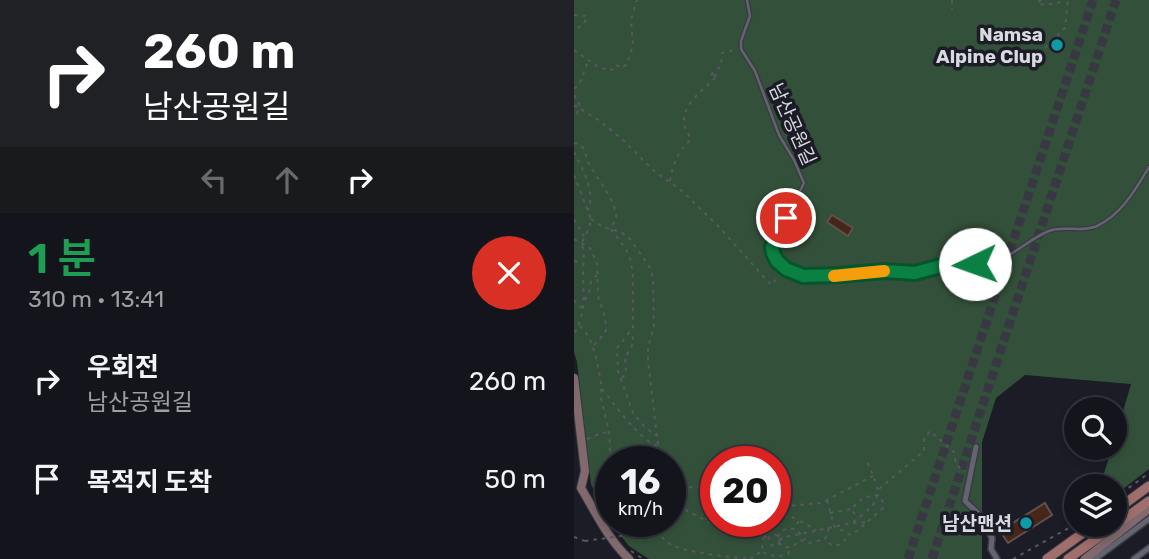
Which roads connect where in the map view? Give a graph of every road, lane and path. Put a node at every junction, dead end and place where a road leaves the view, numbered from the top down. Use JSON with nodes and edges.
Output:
{"nodes":[{"id":1,"x":637,"y":0,"type":"edge"},
{"id":2,"x":747,"y":0,"type":"edge"},
{"id":3,"x":952,"y":0,"type":"edge"},
{"id":4,"x":1041,"y":0,"type":"edge"},
{"id":5,"x":1063,"y":0,"type":"edge"},
{"id":6,"x":1068,"y":0,"type":"edge"},
{"id":7,"x":952,"y":10,"type":"dead end"},
{"id":8,"x":574,"y":15,"type":"edge"},
{"id":9,"x":574,"y":30,"type":"edge"},
{"id":10,"x":1045,"y":48,"type":"dead end"},
{"id":11,"x":741,"y":49,"type":"junction"},
{"id":12,"x":574,"y":50,"type":"edge"},
{"id":13,"x":589,"y":62,"type":"junction"},
{"id":14,"x":574,"y":89,"type":"edge"},
{"id":15,"x":574,"y":95,"type":"edge"},
{"id":16,"x":574,"y":105,"type":"edge"},
{"id":17,"x":578,"y":109,"type":"junction"},
{"id":18,"x":574,"y":117,"type":"edge"},
{"id":19,"x":574,"y":143,"type":"edge"},
{"id":20,"x":574,"y":152,"type":"edge"},
{"id":21,"x":1149,"y":167,"type":"edge"},
{"id":22,"x":574,"y":175,"type":"edge"},
{"id":23,"x":670,"y":182,"type":"junction"},
{"id":24,"x":587,"y":211,"type":"junction"},
{"id":25,"x":574,"y":219,"type":"edge"},
{"id":26,"x":591,"y":219,"type":"junction"},
{"id":27,"x":610,"y":228,"type":"junction"},
{"id":28,"x":584,"y":236,"type":"junction"},
{"id":29,"x":574,"y":239,"type":"edge"},
{"id":30,"x":581,"y":244,"type":"junction"},
{"id":31,"x":574,"y":261,"type":"edge"},
{"id":32,"x":583,"y":263,"type":"junction"},
{"id":33,"x":786,"y":269,"type":"junction"},
{"id":34,"x":597,"y":275,"type":"junction"},
{"id":35,"x":574,"y":300,"type":"edge"},
{"id":36,"x":584,"y":301,"type":"junction"},
{"id":37,"x":583,"y":308,"type":"junction"},
{"id":38,"x":579,"y":325,"type":"junction"},
{"id":39,"x":631,"y":331,"type":"junction"},
{"id":40,"x":574,"y":334,"type":"edge"},
{"id":41,"x":593,"y":345,"type":"junction"},
{"id":42,"x":574,"y":377,"type":"edge"},
{"id":43,"x":621,"y":379,"type":"junction"},
{"id":44,"x":601,"y":388,"type":"junction"},
{"id":45,"x":577,"y":422,"type":"edge"},
{"id":46,"x":610,"y":432,"type":"junction"},
{"id":47,"x":657,"y":436,"type":"junction"},
{"id":48,"x":582,"y":440,"type":"junction"},
{"id":49,"x":610,"y":446,"type":"edge"},
{"id":50,"x":656,"y":446,"type":"edge"},
{"id":51,"x":658,"y":446,"type":"edge"},
{"id":52,"x":976,"y":447,"type":"dead end"},
{"id":53,"x":867,"y":461,"type":"dead end"},
{"id":54,"x":1149,"y":473,"type":"edge"},
{"id":55,"x":970,"y":474,"type":"junction"},
{"id":56,"x":873,"y":476,"type":"junction"},
{"id":57,"x":1149,"y":486,"type":"edge"},
{"id":58,"x":581,"y":488,"type":"junction"},
{"id":59,"x":1127,"y":489,"type":"edge"},
{"id":60,"x":878,"y":490,"type":"junction"},
{"id":61,"x":878,"y":495,"type":"junction"},
{"id":62,"x":574,"y":497,"type":"edge"},
{"id":63,"x":827,"y":500,"type":"junction"},
{"id":64,"x":1149,"y":501,"type":"edge"},
{"id":65,"x":1127,"y":502,"type":"edge"},
{"id":66,"x":791,"y":506,"type":"edge"},
{"id":67,"x":852,"y":509,"type":"junction"},
{"id":68,"x":1149,"y":509,"type":"edge"},
{"id":69,"x":595,"y":511,"type":"edge"},
{"id":70,"x":830,"y":513,"type":"junction"},
{"id":71,"x":791,"y":517,"type":"edge"},
{"id":72,"x":859,"y":518,"type":"junction"},
{"id":73,"x":1149,"y":519,"type":"edge"},
{"id":74,"x":799,"y":521,"type":"junction"},
{"id":75,"x":866,"y":522,"type":"junction"},
{"id":76,"x":852,"y":523,"type":"junction"},
{"id":77,"x":834,"y":526,"type":"junction"},
{"id":78,"x":830,"y":527,"type":"junction"},
{"id":79,"x":793,"y":528,"type":"junction"},
{"id":80,"x":816,"y":530,"type":"junction"},
{"id":81,"x":1064,"y":531,"type":"edge"},
{"id":82,"x":801,"y":534,"type":"junction"},
{"id":83,"x":848,"y":534,"type":"junction"},
{"id":84,"x":574,"y":537,"type":"edge"},
{"id":85,"x":612,"y":537,"type":"edge"},
{"id":86,"x":613,"y":537,"type":"edge"},
{"id":87,"x":617,"y":537,"type":"edge"},
{"id":88,"x":662,"y":537,"type":"edge"},
{"id":89,"x":764,"y":537,"type":"edge"},
{"id":90,"x":1076,"y":537,"type":"edge"},
{"id":91,"x":768,"y":539,"type":"joint"},
{"id":92,"x":825,"y":539,"type":"junction"},
{"id":93,"x":621,"y":540,"type":"dead end"},
{"id":94,"x":779,"y":540,"type":"junction"},
{"id":95,"x":805,"y":541,"type":"junction"},
{"id":96,"x":791,"y":547,"type":"junction"},
{"id":97,"x":1149,"y":548,"type":"edge"},
{"id":98,"x":1057,"y":550,"type":"junction"},
{"id":99,"x":762,"y":551,"type":"junction"},
{"id":100,"x":630,"y":555,"type":"edge"},
{"id":101,"x":1095,"y":555,"type":"edge"},
{"id":102,"x":643,"y":559,"type":"edge"},
{"id":103,"x":749,"y":559,"type":"edge"},
{"id":104,"x":997,"y":559,"type":"edge"},
{"id":105,"x":1013,"y":559,"type":"edge"},
{"id":106,"x":1039,"y":559,"type":"edge"},
{"id":107,"x":1047,"y":559,"type":"edge"},
{"id":108,"x":1068,"y":559,"type":"edge"},
{"id":109,"x":1085,"y":559,"type":"edge"},
{"id":110,"x":1134,"y":559,"type":"edge"}],
"edges":[{"from":1,"to":13,"type":"path"},
{"from":2,"to":11,"type":"lane"},
{"from":3,"to":7,"type":"path"},
{"from":4,"to":5,"type":"path"},
{"from":6,"to":10,"type":"path"},
{"from":8,"to":9,"type":"path"},
{"from":11,"to":23,"type":"path"},
{"from":11,"to":33,"type":"lane","name":"남산공원길"},
{"from":12,"to":13,"type":"path"},
{"from":13,"to":14,"type":"path"},
{"from":15,"to":17,"type":"path"},
{"from":16,"to":17,"type":"path"},
{"from":17,"to":18,"type":"path"},
{"from":17,"to":23,"type":"path"},
{"from":19,"to":27,"type":"path"},
{"from":20,"to":24,"type":"path"},
{"from":21,"to":33,"type":"lane"},
{"from":22,"to":24,"type":"path"},
{"from":23,"to":33,"type":"path"},
{"from":24,"to":26,"type":"path"},
{"from":25,"to":28,"type":"path"},
{"from":26,"to":27,"type":"path"},
{"from":26,"to":28,"type":"path"},
{"from":27,"to":39,"type":"path"},
{"from":27,"to":47,"type":"path"},
{"from":28,"to":30,"type":"path"},
{"from":29,"to":30,"type":"path"},
{"from":30,"to":32,"type":"path"},
{"from":30,"to":34,"type":"path"},
{"from":31,"to":32,"type":"path"},
{"from":32,"to":36,"type":"path"},
{"from":34,"to":36,"type":"path"},
{"from":34,"to":41,"type":"path"},
{"from":35,"to":37,"type":"path"},
{"from":36,"to":37,"type":"path"},
{"from":37,"to":38,"type":"path"},
{"from":38,"to":40,"type":"path"},
{"from":38,"to":41,"type":"path"},
{"from":39,"to":43,"type":"path"},
{"from":39,"to":43,"type":"path"},
{"from":41,"to":44,"type":"path"},
{"from":42,"to":45,"type":"main road"},
{"from":43,"to":47,"type":"path"},
{"from":44,"to":46,"type":"path"},
{"from":44,"to":50,"type":"path"},
{"from":45,"to":48,"type":"main road"},
{"from":46,"to":48,"type":"path"},
{"from":46,"to":49,"type":"path"},
{"from":47,"to":51,"type":"path"},
{"from":48,"to":58,"type":"main road"},
{"from":52,"to":55,"type":"street"},
{"from":53,"to":56,"type":"path"},
{"from":54,"to":59,"type":"path"},
{"from":55,"to":60,"type":"path"},
{"from":55,"to":104,"type":"street"},
{"from":56,"to":60,"type":"path"},
{"from":56,"to":63,"type":"path"},
{"from":57,"to":65,"type":"main road"},
{"from":58,"to":62,"type":"main road"},
{"from":58,"to":69,"type":"main road"},
{"from":60,"to":61,"type":"path"},
{"from":61,"to":67,"type":"path"},
{"from":61,"to":72,"type":"path"},
{"from":61,"to":75,"type":"path"},
{"from":63,"to":66,"type":"path"},
{"from":63,"to":70,"type":"path"},
{"from":64,"to":108,"type":"main road"},
{"from":67,"to":70,"type":"path"},
{"from":67,"to":72,"type":"path"},
{"from":68,"to":101,"type":"main road"},
{"from":70,"to":77,"type":"path"},
{"from":71,"to":74,"type":"path"},
{"from":72,"to":76,"type":"path"},
{"from":73,"to":101,"type":"street"},
{"from":74,"to":79,"type":"path"},
{"from":74,"to":80,"type":"path"},
{"from":75,"to":76,"type":"path"},
{"from":75,"to":83,"type":"path"},
{"from":76,"to":77,"type":"path"},
{"from":77,"to":78,"type":"path"},
{"from":77,"to":83,"type":"path"},
{"from":78,"to":80,"type":"path"},
{"from":78,"to":92,"type":"path"},
{"from":79,"to":82,"type":"path"},
{"from":79,"to":94,"type":"path"},
{"from":80,"to":82,"type":"path"},
{"from":81,"to":105,"type":"path"},
{"from":82,"to":94,"type":"path"},
{"from":82,"to":95,"type":"path"},
{"from":83,"to":92,"type":"path"},
{"from":84,"to":86,"type":"path","bridge":true},
{"from":85,"to":100,"type":"main road"},
{"from":87,"to":93,"type":"path"},
{"from":88,"to":103,"type":"path"},
{"from":89,"to":99,"type":"path"},
{"from":90,"to":98,"type":"main road"},
{"from":91,"to":94,"type":"path"},
{"from":91,"to":94,"type":"path"},
{"from":92,"to":95,"type":"path"},
{"from":94,"to":96,"type":"path"},
{"from":95,"to":96,"type":"path"},
{"from":96,"to":99,"type":"path"},
{"from":97,"to":110,"type":"street"},
{"from":98,"to":106,"type":"main road"},
{"from":98,"to":107,"type":"main road"},
{"from":99,"to":103,"type":"path"},
{"from":100,"to":102,"type":"path"},
{"from":101,"to":109,"type":"main road"}]}
